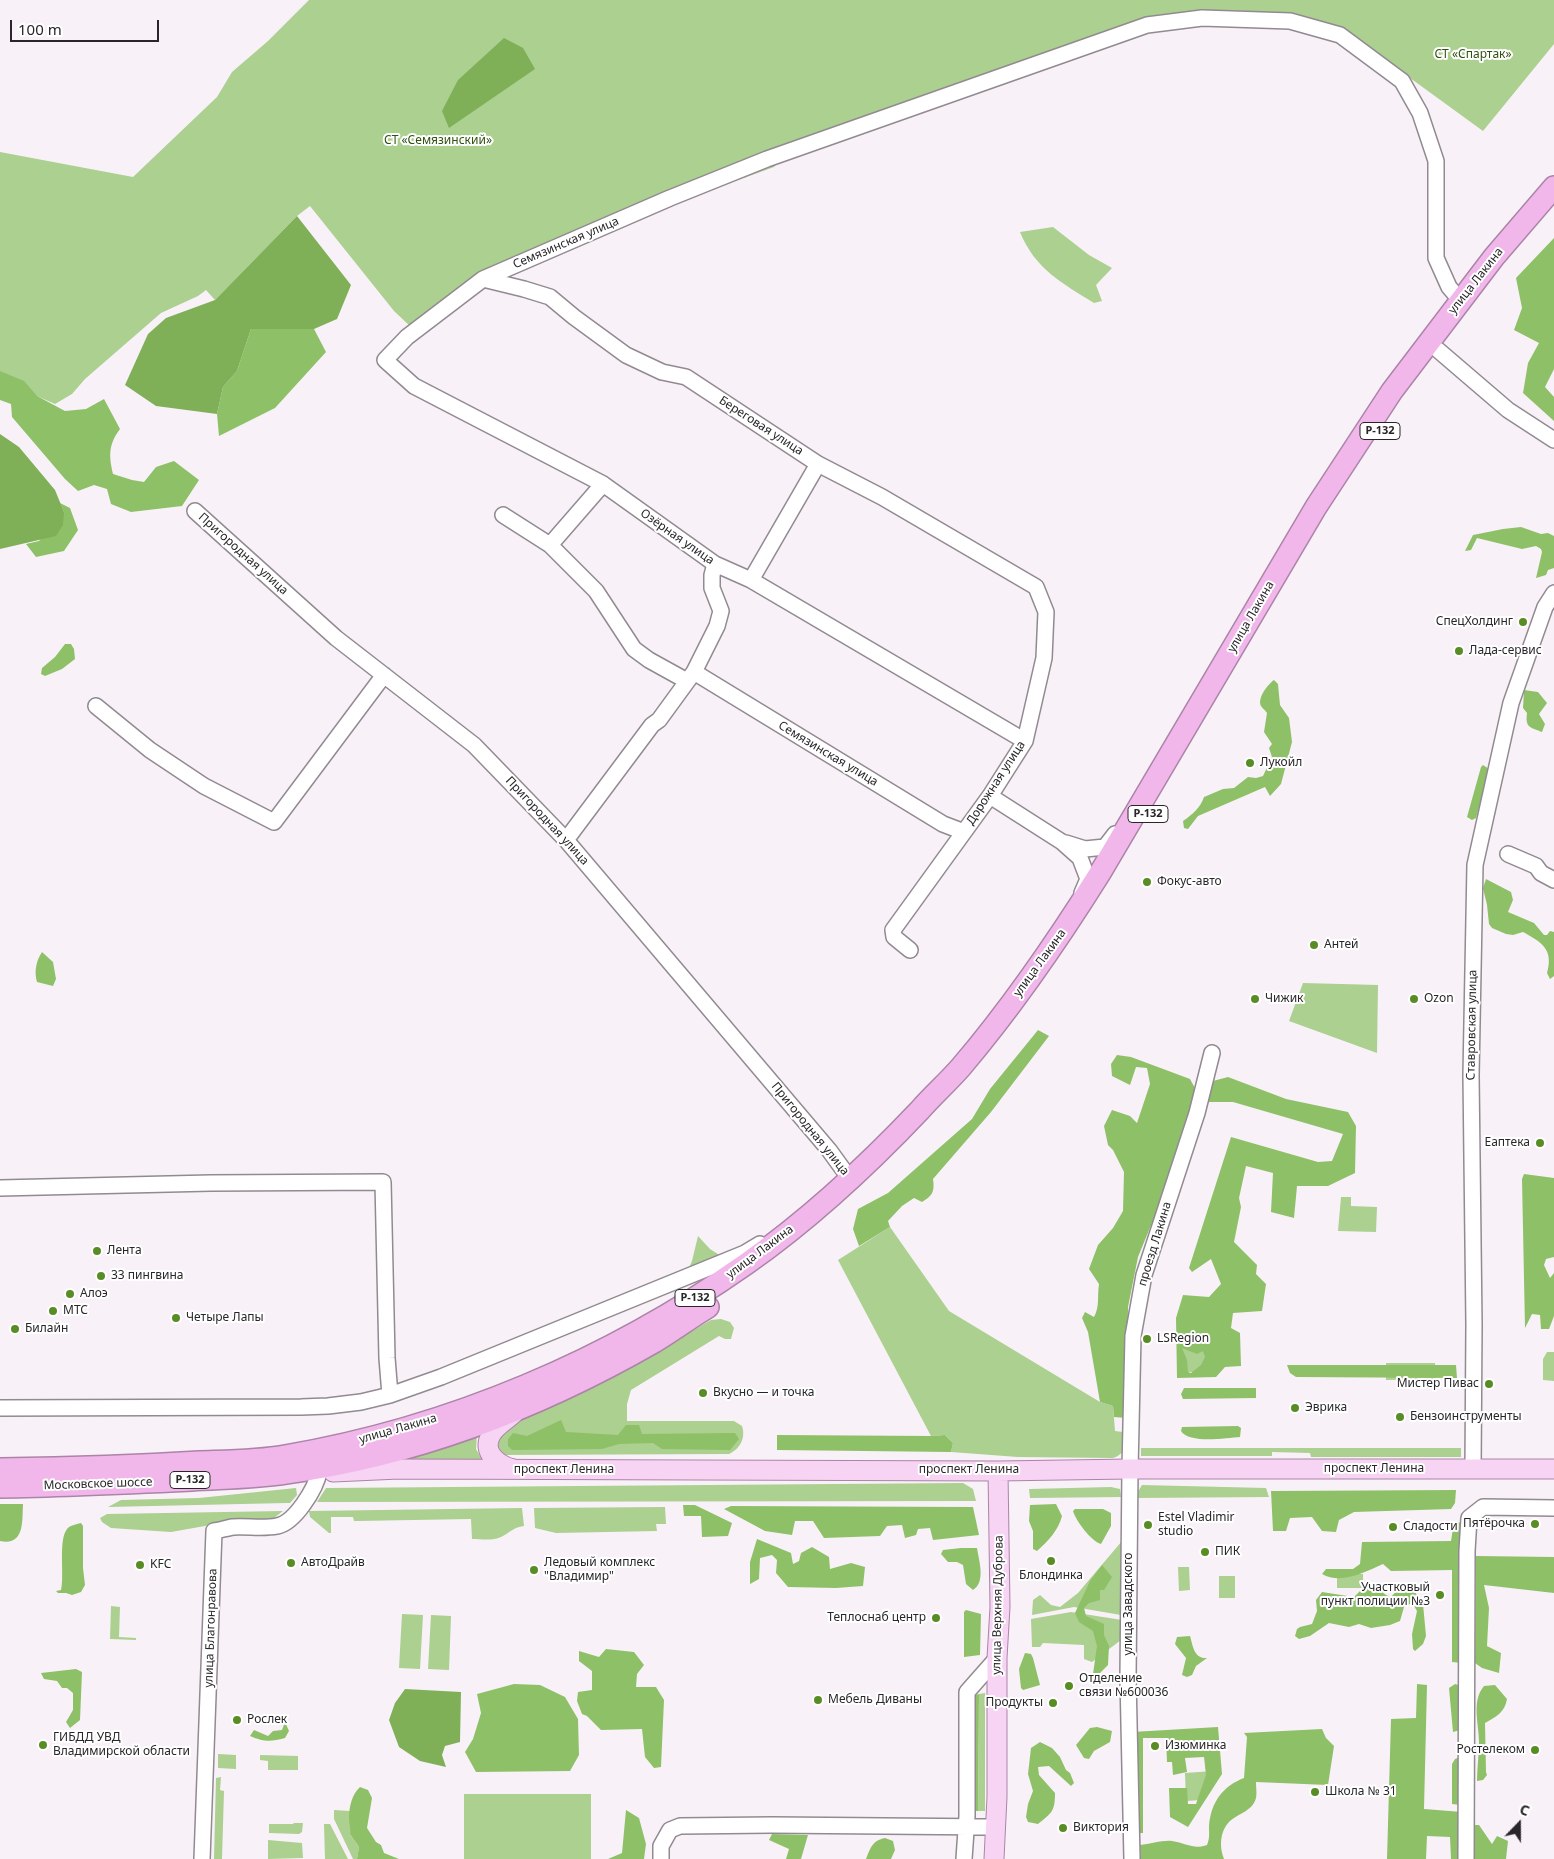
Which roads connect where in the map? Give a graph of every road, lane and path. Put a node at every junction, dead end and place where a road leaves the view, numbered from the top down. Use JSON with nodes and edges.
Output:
{"nodes":[{"id":1,"x":1554,"y":187,"type":"edge"},
{"id":2,"x":1554,"y":209,"type":"edge"},
{"id":3,"x":483,"y":279,"type":"junction"},
{"id":4,"x":1460,"y":300,"type":"junction"},
{"id":5,"x":1438,"y":350,"type":"junction"},
{"id":6,"x":385,"y":360,"type":"joint"},
{"id":7,"x":1554,"y":440,"type":"edge"},
{"id":8,"x":818,"y":464,"type":"junction"},
{"id":9,"x":603,"y":484,"type":"junction"},
{"id":10,"x":195,"y":511,"type":"dead end"},
{"id":11,"x":503,"y":516,"type":"dead end"},
{"id":12,"x":550,"y":545,"type":"junction"},
{"id":13,"x":715,"y":564,"type":"junction"},
{"id":14,"x":751,"y":580,"type":"junction"},
{"id":15,"x":1036,"y":587,"type":"joint"},
{"id":16,"x":1554,"y":593,"type":"edge"},
{"id":17,"x":384,"y":675,"type":"junction"},
{"id":18,"x":690,"y":677,"type":"junction"},
{"id":19,"x":96,"y":706,"type":"dead end"},
{"id":20,"x":1025,"y":741,"type":"junction"},
{"id":21,"x":990,"y":796,"type":"junction"},
{"id":22,"x":1143,"y":801,"type":"junction"},
{"id":23,"x":964,"y":832,"type":"junction"},
{"id":24,"x":566,"y":840,"type":"junction"},
{"id":25,"x":1062,"y":842,"type":"junction"},
{"id":26,"x":1508,"y":854,"type":"dead end"},
{"id":27,"x":1554,"y":880,"type":"edge"},
{"id":28,"x":1065,"y":928,"type":"junction"},
{"id":29,"x":910,"y":950,"type":"dead end"},
{"id":30,"x":1212,"y":1053,"type":"dead end"},
{"id":31,"x":850,"y":1180,"type":"junction"},
{"id":32,"x":0,"y":1188,"type":"edge"},
{"id":33,"x":804,"y":1218,"type":"junction"},
{"id":34,"x":390,"y":1395,"type":"junction"},
{"id":35,"x":0,"y":1408,"type":"edge"},
{"id":36,"x":518,"y":1410,"type":"junction"},
{"id":37,"x":396,"y":1430,"type":"junction"},
{"id":38,"x":387,"y":1464,"type":"junction"},
{"id":39,"x":283,"y":1465,"type":"junction"},
{"id":40,"x":325,"y":1466,"type":"junction"},
{"id":41,"x":0,"y":1469,"type":"edge"},
{"id":42,"x":1130,"y":1469,"type":"junction"},
{"id":43,"x":1473,"y":1469,"type":"junction"},
{"id":44,"x":1554,"y":1469,"type":"edge"},
{"id":45,"x":522,"y":1471,"type":"junction"},
{"id":46,"x":998,"y":1471,"type":"junction"},
{"id":47,"x":0,"y":1487,"type":"edge"},
{"id":48,"x":1554,"y":1508,"type":"edge"},
{"id":49,"x":998,"y":1658,"type":"junction"},
{"id":50,"x":967,"y":1827,"type":"junction"},
{"id":51,"x":996,"y":1827,"type":"junction"},
{"id":52,"x":202,"y":1859,"type":"edge"},
{"id":53,"x":661,"y":1859,"type":"edge"},
{"id":54,"x":964,"y":1859,"type":"edge"},
{"id":55,"x":994,"y":1859,"type":"edge"},
{"id":56,"x":1132,"y":1859,"type":"edge"},
{"id":57,"x":1466,"y":1859,"type":"edge"}],
"edges":[{"from":1,"to":4,"type":"highway","name":"улица Лакина","number":"Р-132"},
{"from":2,"to":5,"type":"highway","name":"улица Лакина","number":"Р-132"},
{"from":3,"to":4,"type":"street","name":"Семязинская улица"},
{"from":3,"to":6,"type":"street","name":"Семязинская улица"},
{"from":3,"to":8,"type":"street","name":"Береговая улица"},
{"from":4,"to":22,"type":"highway","name":"улица Лакина","number":"Р-132"},
{"from":5,"to":7,"type":"street"},
{"from":5,"to":36,"type":"highway","name":"улица Лакина","number":"Р-132"},
{"from":6,"to":9,"type":"street","name":"Озёрная улица"},
{"from":8,"to":14,"type":"street"},
{"from":8,"to":15,"type":"street","name":"Береговая улица"},
{"from":9,"to":12,"type":"street"},
{"from":9,"to":13,"type":"street","name":"Озёрная улица"},
{"from":10,"to":17,"type":"street","name":"Пригородная улица"},
{"from":11,"to":12,"type":"street","name":"Семязинская улица"},
{"from":12,"to":18,"type":"street","name":"Семязинская улица"},
{"from":13,"to":14,"type":"street","name":"Озёрная улица"},
{"from":13,"to":18,"type":"street"},
{"from":14,"to":20,"type":"street","name":"Озёрная улица"},
{"from":15,"to":20,"type":"street","name":"Дорожная улица"},
{"from":16,"to":43,"type":"street","name":"Ставровская улица"},
{"from":17,"to":19,"type":"street"},
{"from":17,"to":24,"type":"street","name":"Пригородная улица"},
{"from":18,"to":23,"type":"street","name":"Семязинская улица"},
{"from":18,"to":24,"type":"street"},
{"from":20,"to":21,"type":"street","name":"Дорожная улица"},
{"from":21,"to":23,"type":"street","name":"Дорожная улица"},
{"from":21,"to":25,"type":"street"},
{"from":22,"to":25,"type":"street"},
{"from":22,"to":28,"type":"highway","name":"улица Лакина","number":"Р-132"},
{"from":23,"to":29,"type":"street","name":"Дорожная улица"},
{"from":24,"to":31,"type":"street","name":"Пригородная улица"},
{"from":25,"to":28,"type":"street"},
{"from":26,"to":27,"type":"street"},
{"from":28,"to":31,"type":"highway","name":"улица Лакина","number":"Р-132"},
{"from":30,"to":42,"type":"street","name":"проезд Лакина"},
{"from":31,"to":33,"type":"highway","name":"улица Лакина","number":"Р-132"},
{"from":32,"to":34,"type":"street"},
{"from":33,"to":34,"type":"street"},
{"from":33,"to":37,"type":"highway","name":"улица Лакина","number":"Р-132"},
{"from":34,"to":35,"type":"street"},
{"from":36,"to":38,"type":"highway","name":"улица Лакина","number":"Р-132"},
{"from":36,"to":45,"type":"main road"},
{"from":37,"to":38,"type":"main road"},
{"from":37,"to":39,"type":"highway","name":"улица Лакина","number":"Р-132"},
{"from":37,"to":40,"type":"main road"},
{"from":38,"to":40,"type":"highway","name":"улица Лакина","number":"Р-132"},
{"from":38,"to":45,"type":"main road","name":"проспект Ленина"},
{"from":39,"to":40,"type":"highway","name":"улица Лакина","number":"Р-132"},
{"from":39,"to":41,"type":"highway","name":"Московское шоссе","number":"Р-132"},
{"from":39,"to":47,"type":"highway","name":"Московское шоссе","number":"Р-132"},
{"from":40,"to":52,"type":"street","name":"улица Благонравова"},
{"from":42,"to":43,"type":"main road","name":"проспект Ленина"},
{"from":42,"to":46,"type":"main road","name":"проспект Ленина"},
{"from":42,"to":56,"type":"street","name":"улица Завадского"},
{"from":43,"to":44,"type":"main road","name":"проспект Ленина"},
{"from":45,"to":46,"type":"main road","name":"проспект Ленина"},
{"from":46,"to":49,"type":"main road","name":"улица Верхняя Дуброва"},
{"from":48,"to":57,"type":"street"},
{"from":49,"to":50,"type":"street"},
{"from":49,"to":51,"type":"main road","name":"улица Верхняя Дуброва"},
{"from":50,"to":51,"type":"street"},
{"from":50,"to":53,"type":"street"},
{"from":50,"to":54,"type":"street"},
{"from":51,"to":55,"type":"main road","name":"улица Верхняя Дуброва"}]}
